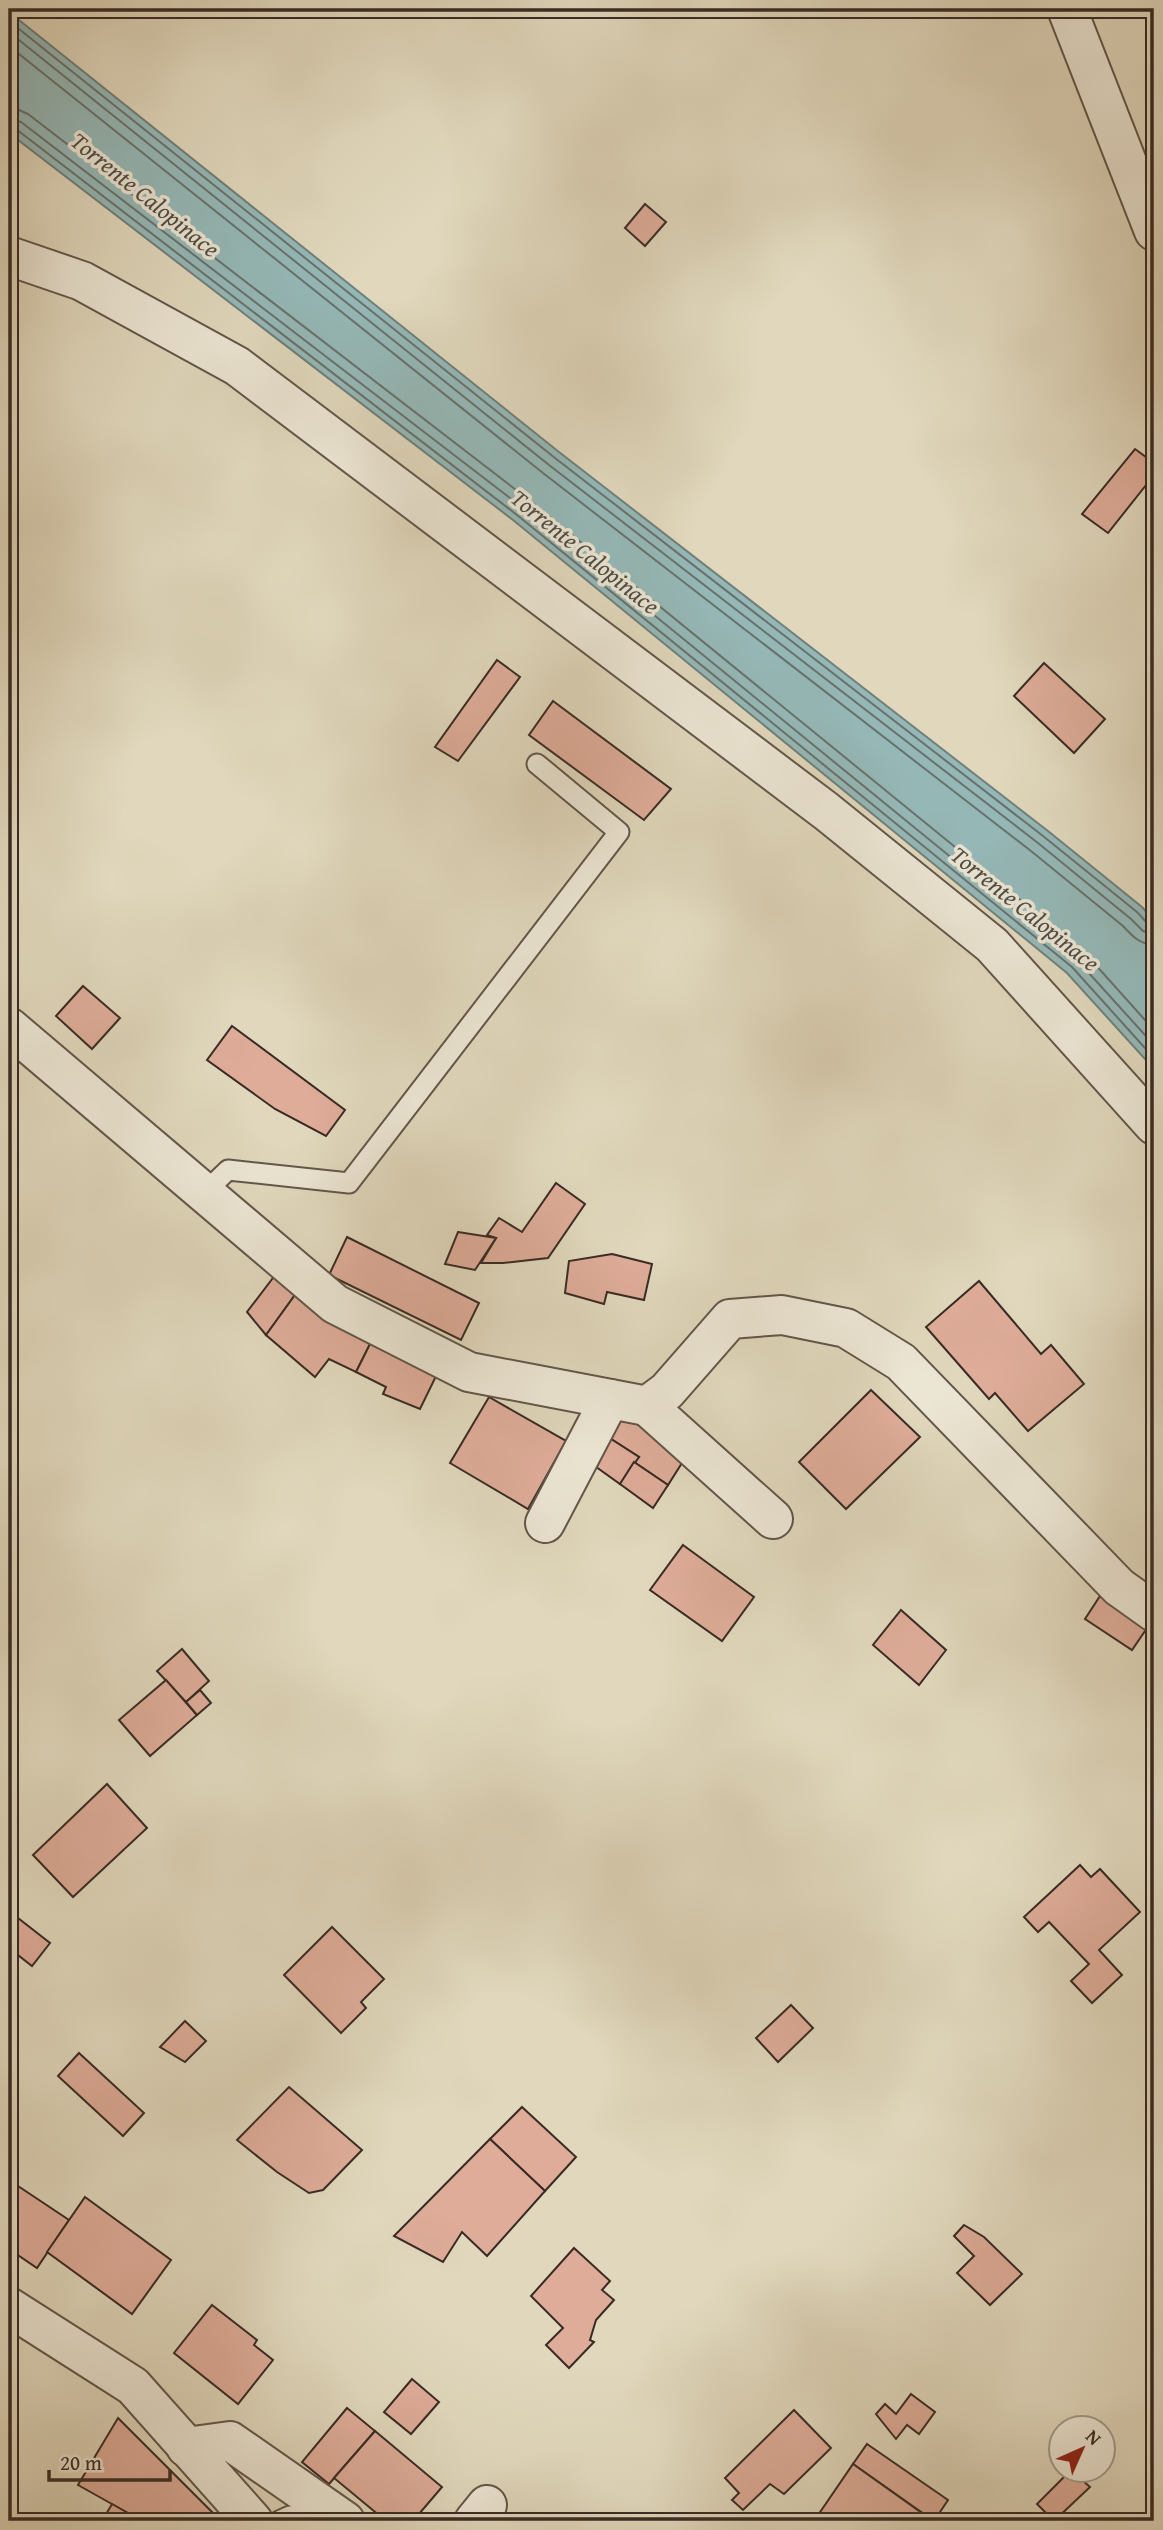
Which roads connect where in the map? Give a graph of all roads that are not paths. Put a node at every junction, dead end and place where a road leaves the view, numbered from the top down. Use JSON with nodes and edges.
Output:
{"nodes":[{"id":1,"x":1067,"y":9,"type":"edge"},
{"id":2,"x":1154,"y":231,"type":"edge"},
{"id":3,"x":9,"y":256,"type":"edge"},
{"id":4,"x":537,"y":764,"type":"dead end"},
{"id":5,"x":9,"y":1027,"type":"edge"},
{"id":6,"x":1154,"y":1125,"type":"edge"},
{"id":7,"x":205,"y":1192,"type":"junction"},
{"id":8,"x":628,"y":1402,"type":"junction"},
{"id":9,"x":773,"y":1519,"type":"dead end"},
{"id":10,"x":545,"y":1523,"type":"dead end"},
{"id":11,"x":1154,"y":1612,"type":"edge"},
{"id":12,"x":9,"y":2307,"type":"edge"},
{"id":13,"x":186,"y":2447,"type":"junction"},
{"id":14,"x":253,"y":2521,"type":"edge"},
{"id":15,"x":279,"y":2521,"type":"edge"},
{"id":16,"x":297,"y":2521,"type":"edge"},
{"id":17,"x":345,"y":2521,"type":"edge"}],
"edges":[{"from":1,"to":2,"type":"street"},
{"from":3,"to":6,"type":"street"},
{"from":4,"to":7,"type":"lane"},
{"from":5,"to":7,"type":"street"},
{"from":7,"to":8,"type":"street"},
{"from":8,"to":9,"type":"street"},
{"from":8,"to":10,"type":"street"},
{"from":8,"to":11,"type":"street"},
{"from":12,"to":13,"type":"street"},
{"from":13,"to":14,"type":"street"},
{"from":13,"to":17,"type":"street"},
{"from":15,"to":16,"type":"lane"}]}
